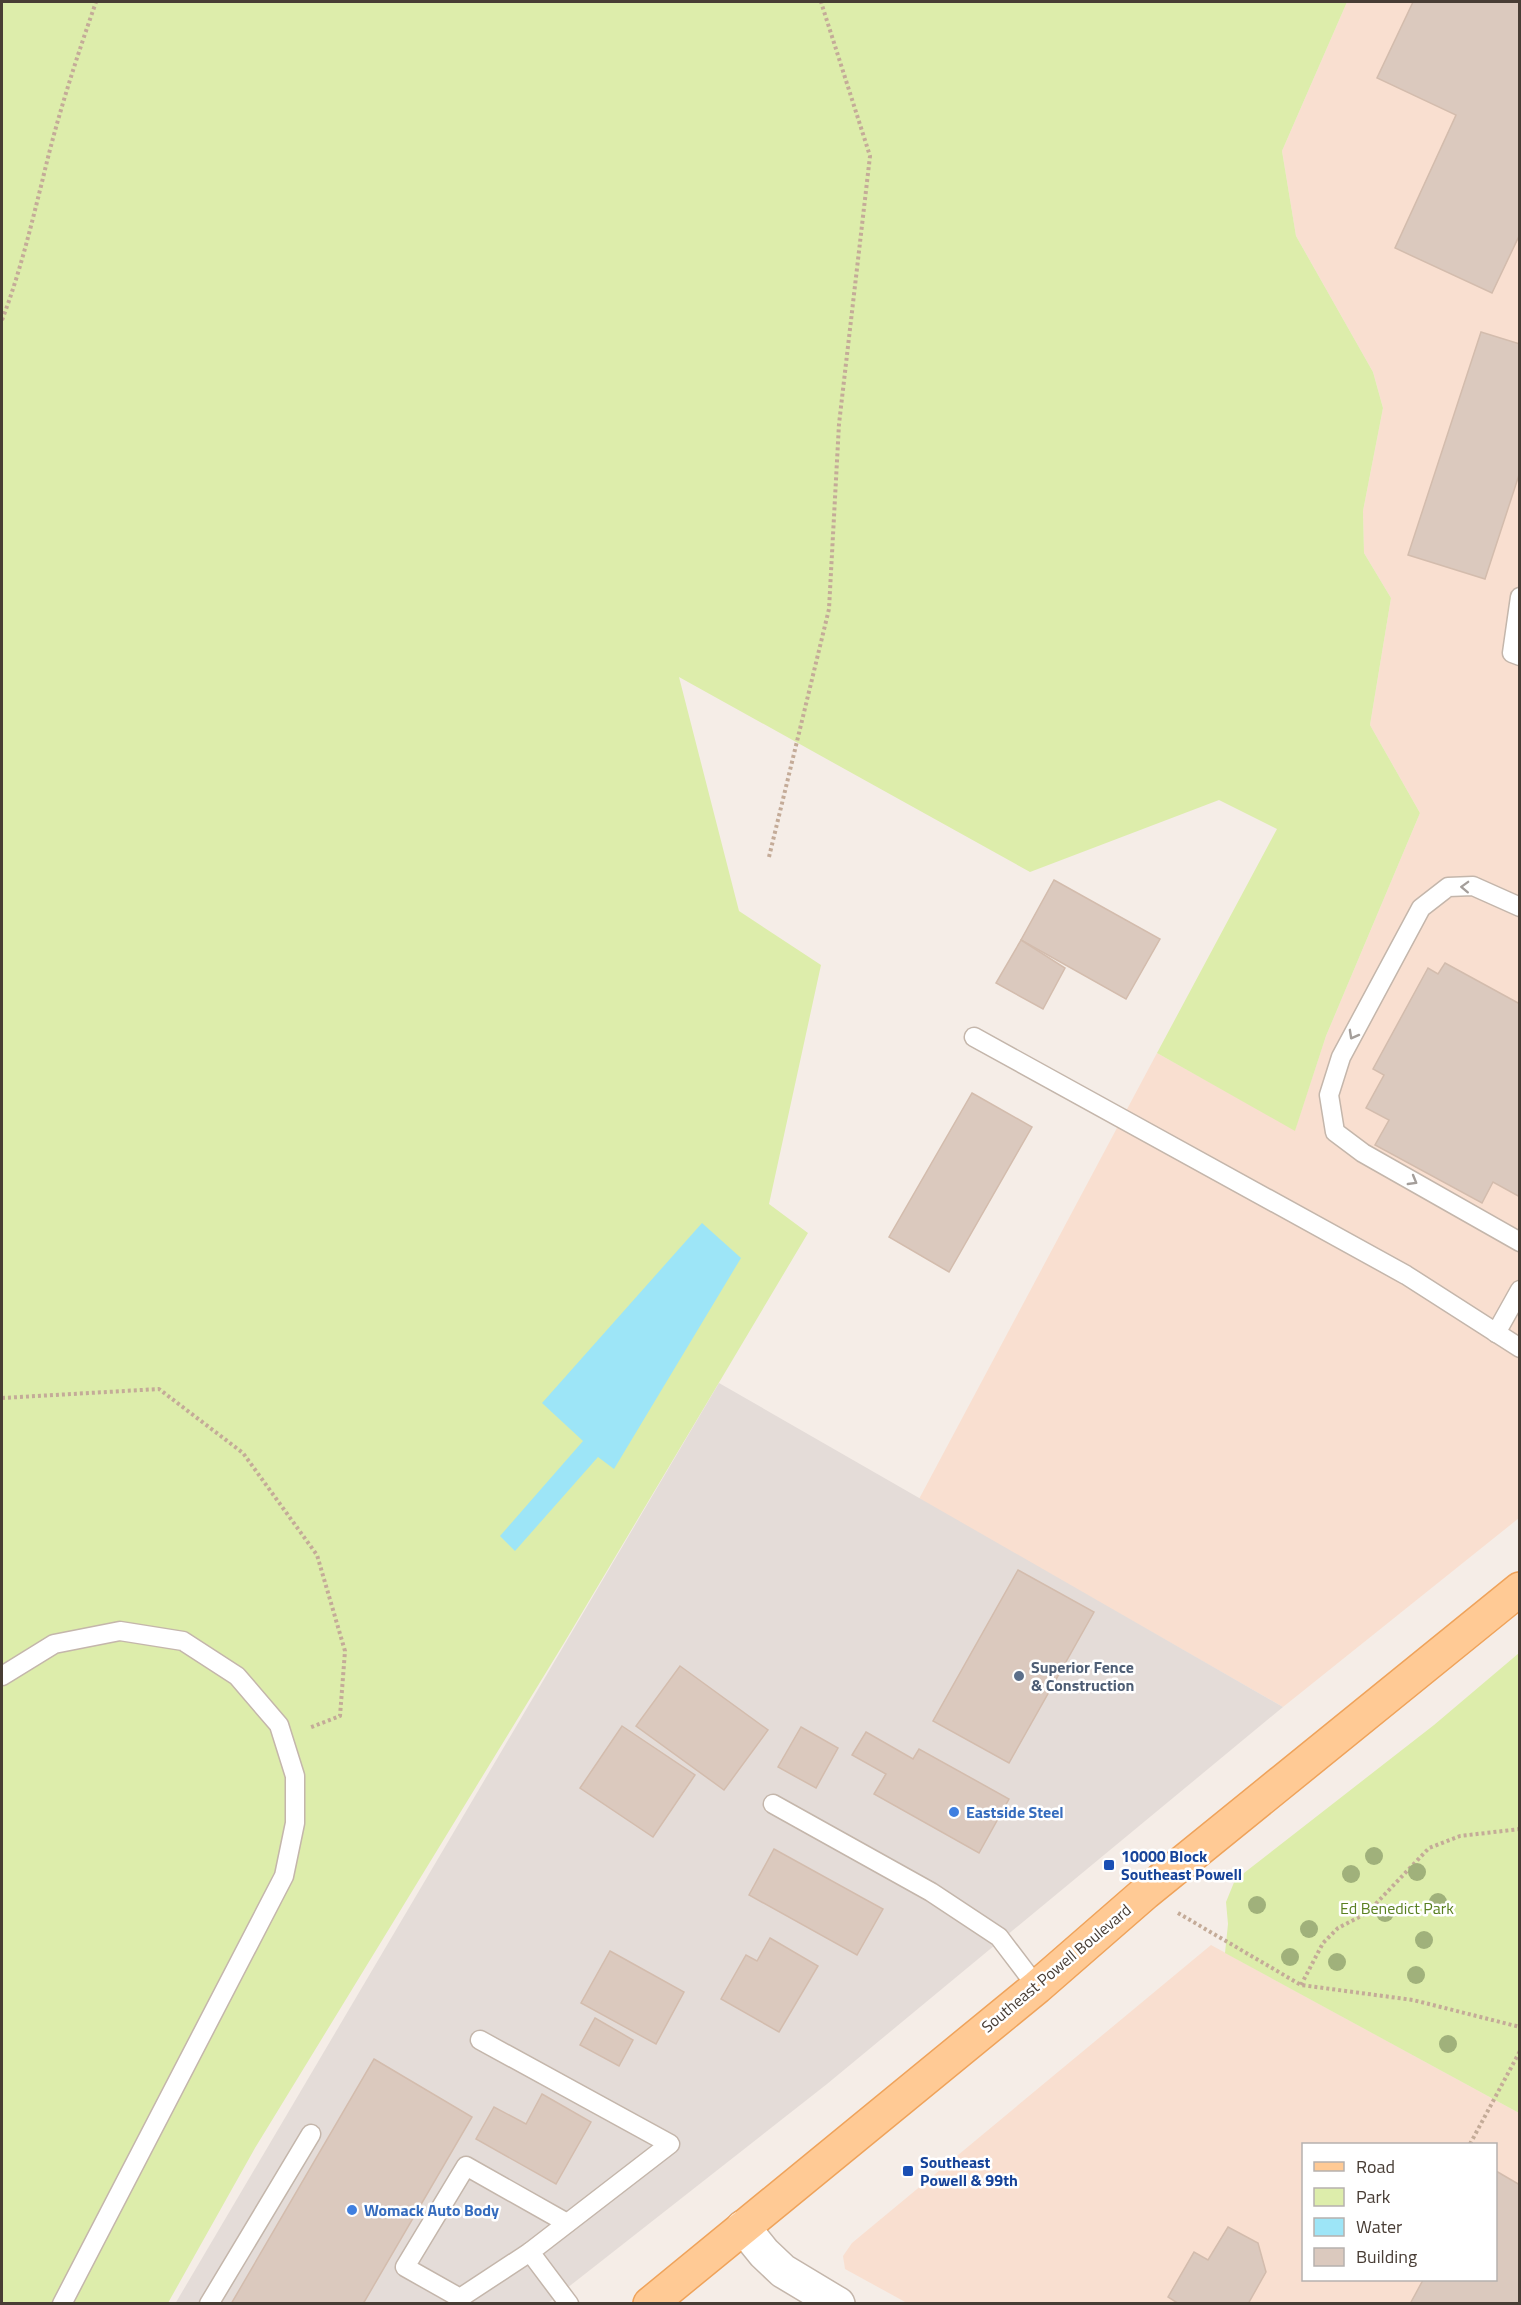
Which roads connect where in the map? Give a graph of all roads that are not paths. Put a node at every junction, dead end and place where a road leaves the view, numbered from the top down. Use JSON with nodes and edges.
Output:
{"nodes":[{"id":1,"x":1520,"y":597,"type":"edge"},
{"id":2,"x":1520,"y":657,"type":"edge"},
{"id":3,"x":1520,"y":907,"type":"edge"},
{"id":4,"x":974,"y":1037,"type":"dead end"},
{"id":5,"x":1520,"y":1242,"type":"edge"},
{"id":6,"x":1520,"y":1290,"type":"edge"},
{"id":7,"x":1496,"y":1333,"type":"junction"},
{"id":8,"x":1520,"y":1348,"type":"edge"},
{"id":9,"x":1520,"y":1589,"type":"edge"},
{"id":10,"x":2,"y":1676,"type":"edge"},
{"id":11,"x":772,"y":1804,"type":"dead end"},
{"id":12,"x":1037,"y":1987,"type":"junction"},
{"id":13,"x":480,"y":2040,"type":"dead end"},
{"id":14,"x":311,"y":2134,"type":"dead end"},
{"id":15,"x":567,"y":2223,"type":"junction"},
{"id":16,"x":743,"y":2227,"type":"junction"},
{"id":17,"x":530,"y":2252,"type":"junction"},
{"id":18,"x":62,"y":2304,"type":"edge"},
{"id":19,"x":209,"y":2304,"type":"edge"},
{"id":20,"x":569,"y":2304,"type":"edge"},
{"id":21,"x":650,"y":2304,"type":"edge"},
{"id":22,"x":838,"y":2304,"type":"edge"}],
"edges":[{"from":1,"to":2,"type":"lane"},
{"from":3,"to":5,"type":"lane","one_way":true},
{"from":4,"to":7,"type":"lane"},
{"from":6,"to":7,"type":"lane"},
{"from":7,"to":8,"type":"lane"},
{"from":9,"to":12,"type":"main road","name":"Southeast Powell Boulevard"},
{"from":10,"to":18,"type":"lane"},
{"from":11,"to":12,"type":"lane"},
{"from":12,"to":16,"type":"main road","name":"Southeast Powell Boulevard"},
{"from":13,"to":15,"type":"lane"},
{"from":14,"to":19,"type":"lane"},
{"from":15,"to":17,"type":"lane"},
{"from":15,"to":17,"type":"lane"},
{"from":16,"to":21,"type":"main road","name":"Southeast Powell Boulevard"},
{"from":16,"to":22,"type":"street"},
{"from":17,"to":20,"type":"lane"}]}
